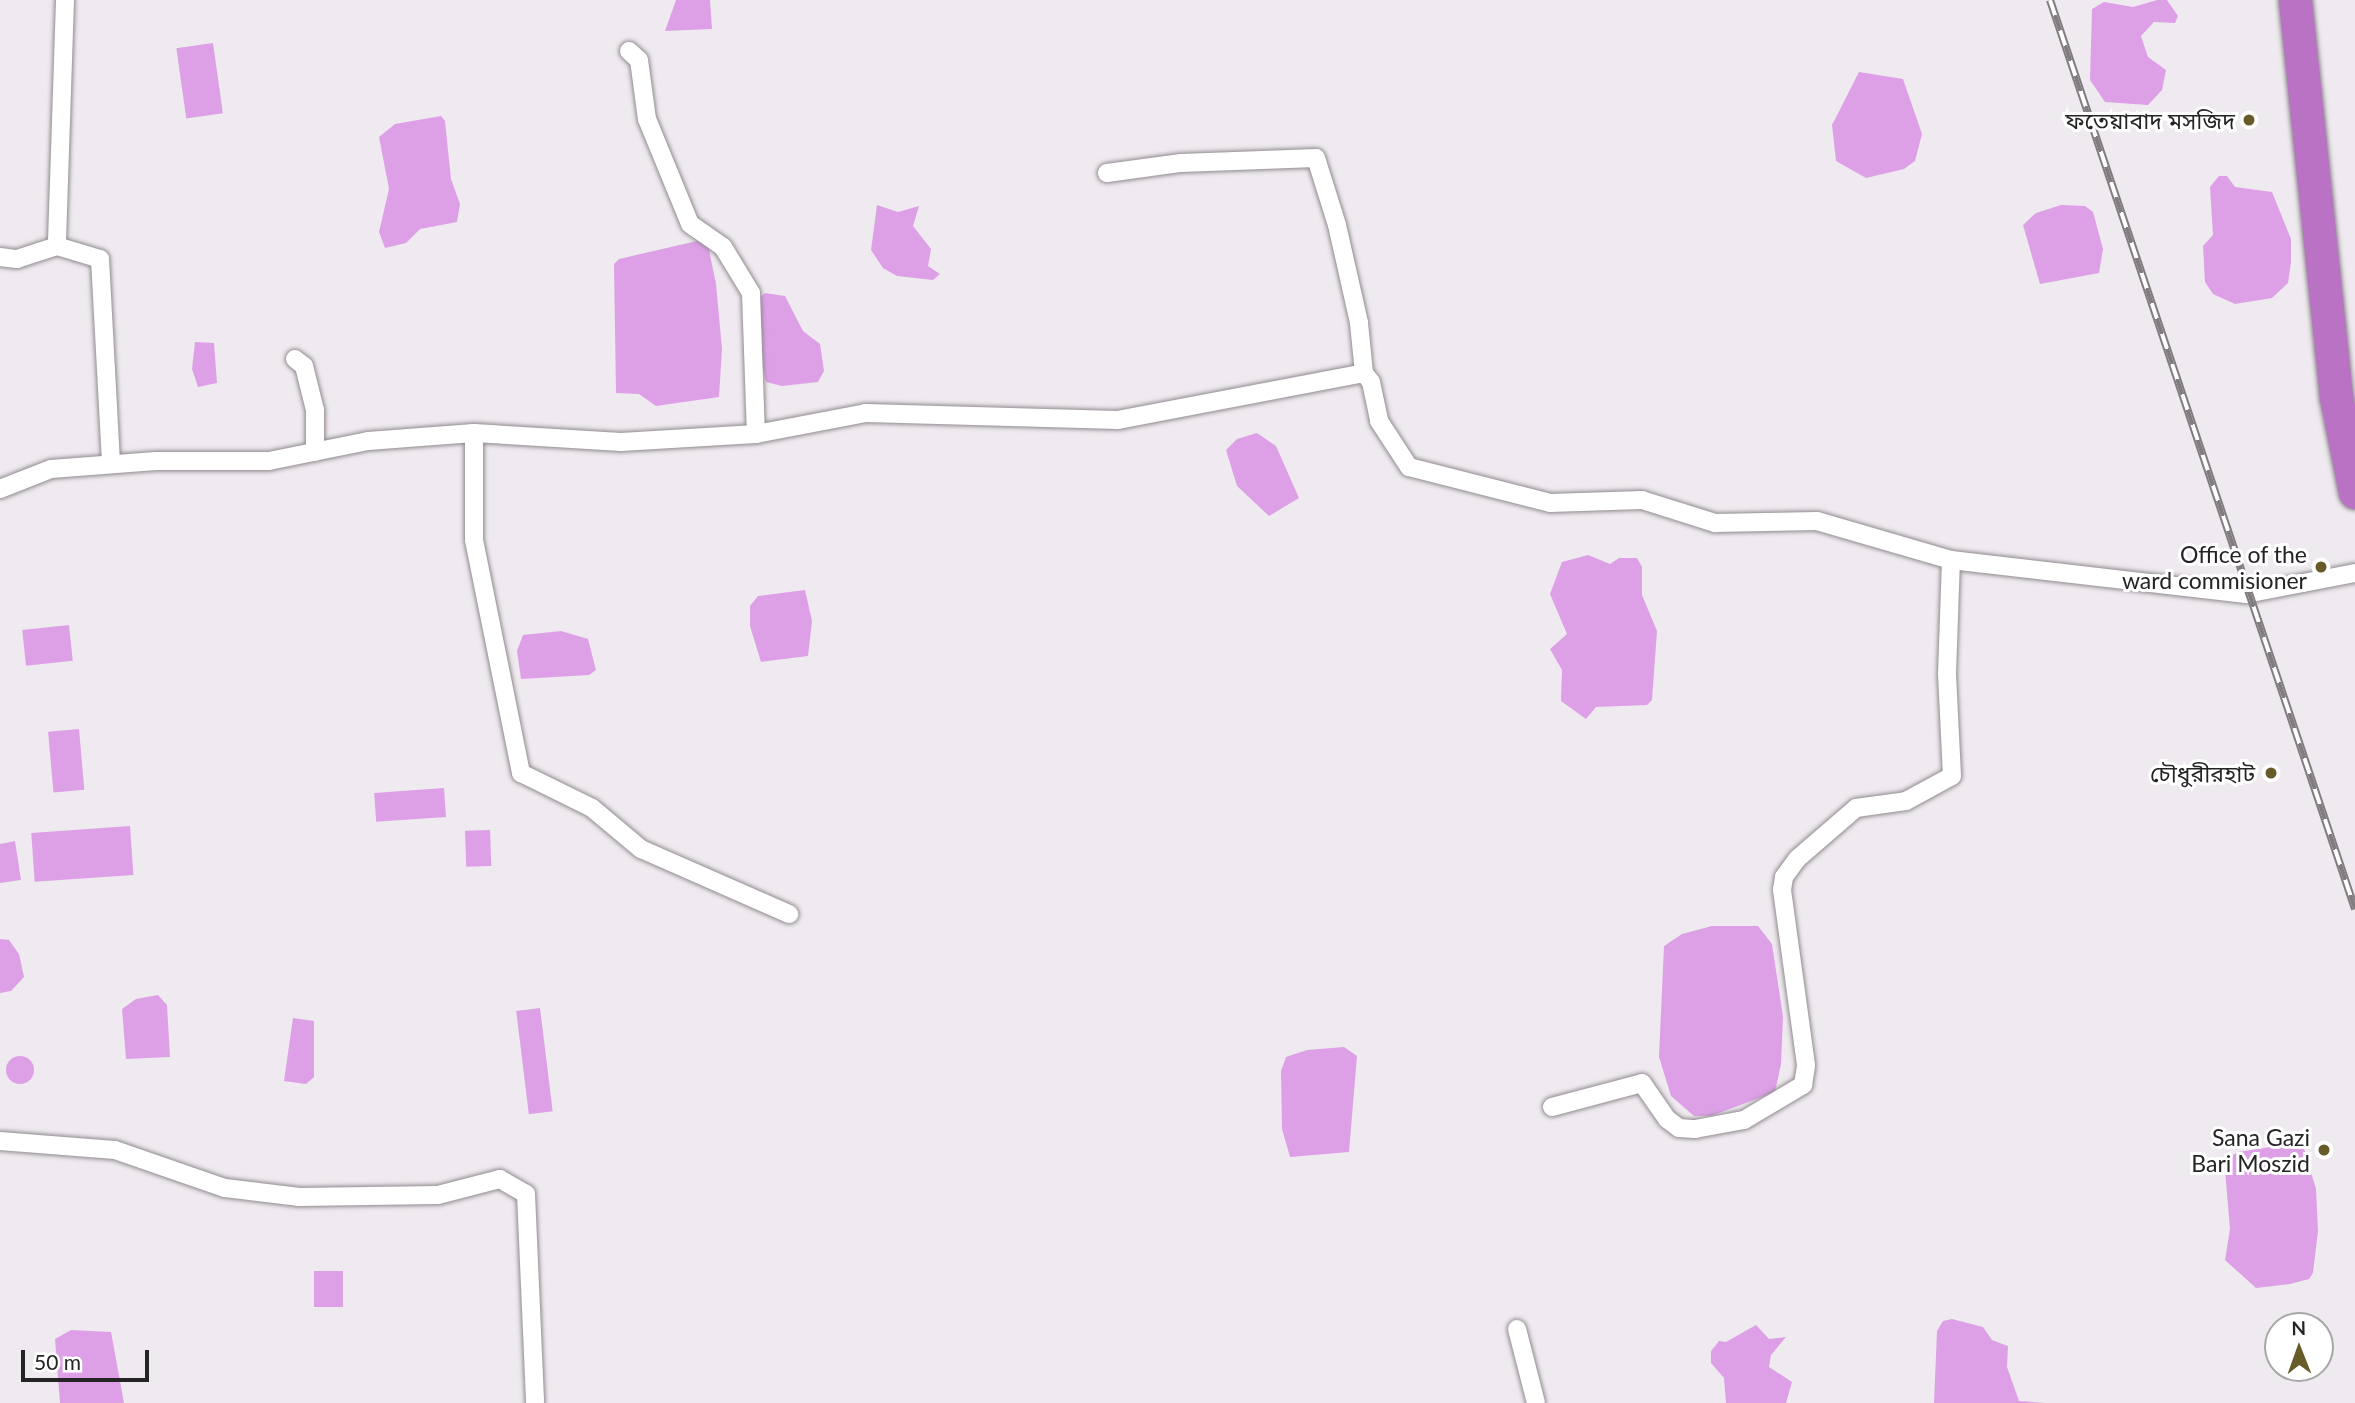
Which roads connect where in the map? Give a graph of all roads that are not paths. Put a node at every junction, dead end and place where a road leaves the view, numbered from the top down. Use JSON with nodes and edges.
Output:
{"nodes":[{"id":1,"x":65,"y":0,"type":"edge"},
{"id":2,"x":2295,"y":0,"type":"edge"},
{"id":3,"x":2306,"y":0,"type":"edge"},
{"id":4,"x":628,"y":51,"type":"dead end"},
{"id":5,"x":1107,"y":173,"type":"dead end"},
{"id":6,"x":57,"y":246,"type":"junction"},
{"id":7,"x":0,"y":257,"type":"edge"},
{"id":8,"x":295,"y":359,"type":"dead end"},
{"id":9,"x":1364,"y":373,"type":"junction"},
{"id":10,"x":2355,"y":411,"type":"edge"},
{"id":11,"x":474,"y":433,"type":"junction"},
{"id":12,"x":756,"y":434,"type":"junction"},
{"id":13,"x":315,"y":452,"type":"junction"},
{"id":14,"x":111,"y":464,"type":"junction"},
{"id":15,"x":0,"y":489,"type":"edge"},
{"id":16,"x":2355,"y":492,"type":"edge"},
{"id":17,"x":1951,"y":560,"type":"junction"},
{"id":18,"x":2355,"y":573,"type":"edge"},
{"id":19,"x":789,"y":914,"type":"dead end"},
{"id":20,"x":1552,"y":1107,"type":"dead end"},
{"id":21,"x":0,"y":1142,"type":"edge"},
{"id":22,"x":1517,"y":1329,"type":"dead end"},
{"id":23,"x":535,"y":1403,"type":"edge"},
{"id":24,"x":1536,"y":1403,"type":"edge"}],
"edges":[{"from":1,"to":6,"type":"street"},
{"from":2,"to":16,"type":"highway"},
{"from":3,"to":10,"type":"highway"},
{"from":4,"to":12,"type":"street"},
{"from":5,"to":9,"type":"street"},
{"from":6,"to":7,"type":"street"},
{"from":6,"to":14,"type":"street"},
{"from":8,"to":13,"type":"street"},
{"from":9,"to":12,"type":"street"},
{"from":9,"to":17,"type":"street"},
{"from":11,"to":12,"type":"street"},
{"from":11,"to":13,"type":"street"},
{"from":11,"to":19,"type":"street"},
{"from":13,"to":14,"type":"street"},
{"from":14,"to":15,"type":"street"},
{"from":17,"to":18,"type":"street"},
{"from":17,"to":20,"type":"street"},
{"from":21,"to":23,"type":"street"},
{"from":22,"to":24,"type":"street"}]}
